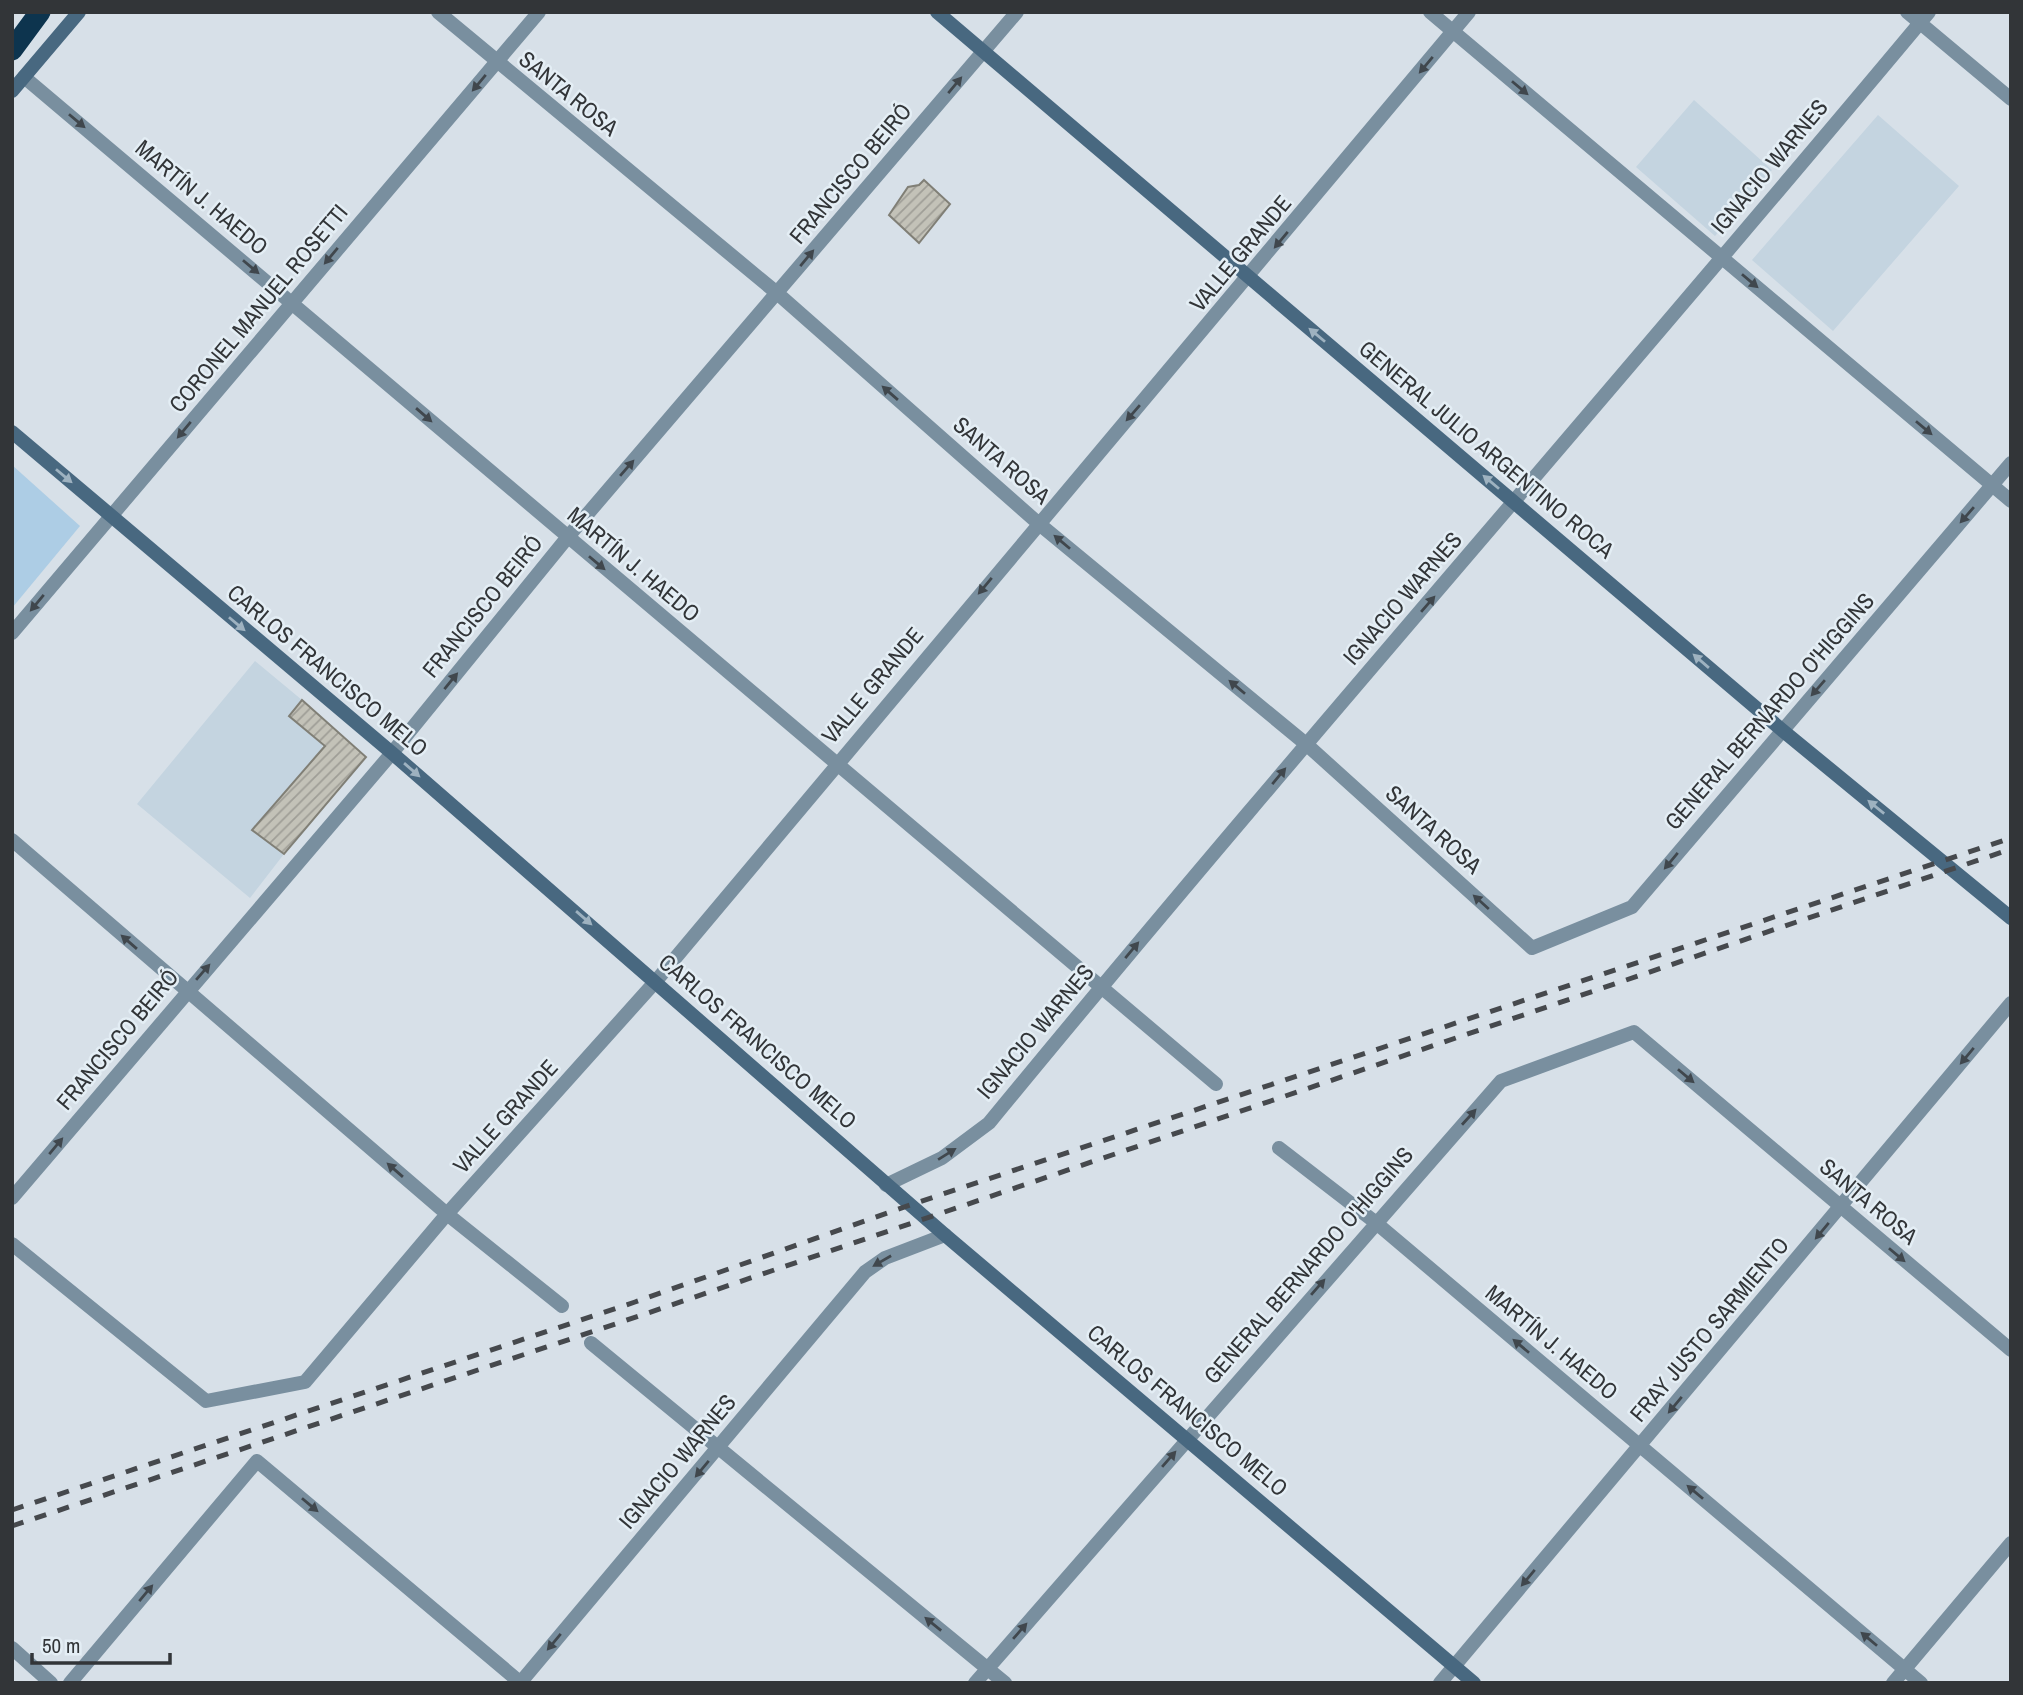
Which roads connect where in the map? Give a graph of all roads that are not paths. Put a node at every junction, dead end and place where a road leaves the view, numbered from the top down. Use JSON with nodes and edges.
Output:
{"nodes":[{"id":1,"x":40,"y":12,"type":"edge"},
{"id":2,"x":79,"y":12,"type":"edge"},
{"id":3,"x":438,"y":12,"type":"edge"},
{"id":4,"x":539,"y":12,"type":"edge"},
{"id":5,"x":937,"y":12,"type":"edge"},
{"id":6,"x":1017,"y":12,"type":"edge"},
{"id":7,"x":1430,"y":12,"type":"edge"},
{"id":8,"x":1469,"y":12,"type":"edge"},
{"id":9,"x":1907,"y":12,"type":"edge"},
{"id":10,"x":1925,"y":18,"type":"edge"},
{"id":11,"x":1453,"y":32,"type":"junction"},
{"id":12,"x":12,"y":50,"type":"edge"},
{"id":13,"x":984,"y":51,"type":"junction"},
{"id":14,"x":497,"y":63,"type":"junction"},
{"id":15,"x":24,"y":77,"type":"junction"},
{"id":16,"x":12,"y":91,"type":"edge"},
{"id":17,"x":2011,"y":99,"type":"edge"},
{"id":18,"x":1721,"y":257,"type":"junction"},
{"id":19,"x":1249,"y":278,"type":"junction"},
{"id":20,"x":777,"y":293,"type":"junction"},
{"id":21,"x":292,"y":302,"type":"junction"},
{"id":22,"x":12,"y":432,"type":"edge"},
{"id":23,"x":2011,"y":463,"type":"edge"},
{"id":24,"x":1993,"y":485,"type":"junction"},
{"id":25,"x":2011,"y":501,"type":"edge"},
{"id":26,"x":1516,"y":503,"type":"junction"},
{"id":27,"x":111,"y":516,"type":"junction"},
{"id":28,"x":1038,"y":523,"type":"junction"},
{"id":29,"x":567,"y":538,"type":"junction"},
{"id":30,"x":12,"y":633,"type":"edge"},
{"id":31,"x":1782,"y":730,"type":"junction"},
{"id":32,"x":1306,"y":744,"type":"junction"},
{"id":33,"x":392,"y":753,"type":"junction"},
{"id":34,"x":836,"y":764,"type":"junction"},
{"id":35,"x":12,"y":840,"type":"edge"},
{"id":36,"x":2011,"y":918,"type":"edge"},
{"id":37,"x":1532,"y":948,"type":"joint"},
{"id":38,"x":656,"y":981,"type":"junction"},
{"id":39,"x":1101,"y":986,"type":"junction"},
{"id":40,"x":186,"y":992,"type":"junction"},
{"id":41,"x":2011,"y":1003,"type":"edge"},
{"id":42,"x":1634,"y":1031,"type":"joint"},
{"id":43,"x":1216,"y":1084,"type":"dead end"},
{"id":44,"x":1279,"y":1148,"type":"dead end"},
{"id":45,"x":886,"y":1185,"type":"junction"},
{"id":46,"x":12,"y":1198,"type":"edge"},
{"id":47,"x":1841,"y":1208,"type":"junction"},
{"id":48,"x":447,"y":1214,"type":"junction"},
{"id":49,"x":1374,"y":1222,"type":"junction"},
{"id":50,"x":945,"y":1235,"type":"junction"},
{"id":51,"x":12,"y":1244,"type":"edge"},
{"id":52,"x":562,"y":1306,"type":"dead end"},
{"id":53,"x":591,"y":1343,"type":"dead end"},
{"id":54,"x":2011,"y":1350,"type":"edge"},
{"id":55,"x":1187,"y":1438,"type":"junction"},
{"id":56,"x":1640,"y":1446,"type":"junction"},
{"id":57,"x":719,"y":1448,"type":"junction"},
{"id":58,"x":2011,"y":1543,"type":"edge"},
{"id":59,"x":12,"y":1648,"type":"edge"},
{"id":60,"x":1454,"y":1666,"type":"junction"},
{"id":61,"x":988,"y":1668,"type":"junction"},
{"id":62,"x":1905,"y":1669,"type":"junction"},
{"id":63,"x":51,"y":1683,"type":"edge"},
{"id":64,"x":71,"y":1683,"type":"edge"},
{"id":65,"x":521,"y":1683,"type":"edge"},
{"id":66,"x":975,"y":1683,"type":"edge"},
{"id":67,"x":1005,"y":1683,"type":"edge"},
{"id":68,"x":1440,"y":1683,"type":"edge"},
{"id":69,"x":1474,"y":1683,"type":"edge"},
{"id":70,"x":1893,"y":1683,"type":"edge"},
{"id":71,"x":1921,"y":1683,"type":"edge"}],
"edges":[{"from":1,"to":12,"type":"highway"},
{"from":2,"to":15,"type":"street"},
{"from":3,"to":14,"type":"street","name":"SANTA ROSA"},
{"from":4,"to":14,"type":"street","name":"CORONEL MANUEL ROSETTI"},
{"from":5,"to":13,"type":"street","name":"GENERAL JULIO ARGENTINO ROCA"},
{"from":6,"to":13,"type":"street","name":"FRANCISCO BEIRÓ"},
{"from":7,"to":11,"type":"street"},
{"from":8,"to":11,"type":"street","name":"VALLE GRANDE"},
{"from":9,"to":10,"type":"street"},
{"from":10,"to":17,"type":"street"},
{"from":10,"to":18,"type":"street","name":"IGNACIO WARNES"},
{"from":11,"to":18,"type":"street","one_way":true},
{"from":11,"to":19,"type":"street","name":"VALLE GRANDE","one_way":true},
{"from":13,"to":19,"type":"street","name":"GENERAL JULIO ARGENTINO ROCA"},
{"from":20,"to":13,"type":"street","name":"FRANCISCO BEIRÓ","one_way":true},
{"from":14,"to":20,"type":"street","name":"SANTA ROSA"},
{"from":14,"to":21,"type":"street","name":"CORONEL MANUEL ROSETTI","one_way":true},
{"from":15,"to":16,"type":"street"},
{"from":15,"to":21,"type":"street","name":"MARTÍN J. HAEDO","one_way":true},
{"from":18,"to":24,"type":"street","one_way":true},
{"from":18,"to":26,"type":"street","name":"IGNACIO WARNES"},
{"from":26,"to":19,"type":"street","name":"GENERAL JULIO ARGENTINO ROCA","one_way":true},
{"from":19,"to":28,"type":"street","name":"VALLE GRANDE","one_way":true},
{"from":28,"to":20,"type":"street","name":"SANTA ROSA","one_way":true},
{"from":29,"to":20,"type":"street","name":"FRANCISCO BEIRÓ","one_way":true},
{"from":21,"to":27,"type":"street","name":"CORONEL MANUEL ROSETTI","one_way":true},
{"from":21,"to":29,"type":"street","name":"MARTÍN J. HAEDO","one_way":true},
{"from":22,"to":27,"type":"street","name":"CARLOS FRANCISCO MELO","one_way":true},
{"from":23,"to":24,"type":"street","name":"GENERAL BERNARDO O'HIGGINS"},
{"from":24,"to":25,"type":"street"},
{"from":24,"to":31,"type":"street","name":"GENERAL BERNARDO O'HIGGINS","one_way":true},
{"from":31,"to":26,"type":"street","name":"GENERAL JULIO ARGENTINO ROCA","one_way":true},
{"from":32,"to":26,"type":"street","name":"IGNACIO WARNES","one_way":true},
{"from":27,"to":30,"type":"street","name":"CORONEL MANUEL ROSETTI","one_way":true},
{"from":27,"to":33,"type":"street","name":"CARLOS FRANCISCO MELO","one_way":true},
{"from":32,"to":28,"type":"street","name":"SANTA ROSA","one_way":true},
{"from":28,"to":34,"type":"street","name":"VALLE GRANDE","one_way":true},
{"from":33,"to":29,"type":"street","name":"FRANCISCO BEIRÓ","one_way":true},
{"from":29,"to":34,"type":"street","name":"MARTÍN J. HAEDO","one_way":true},
{"from":36,"to":31,"type":"street","name":"GENERAL JULIO ARGENTINO ROCA","one_way":true},
{"from":31,"to":37,"type":"street","name":"GENERAL BERNARDO O'HIGGINS","one_way":true},
{"from":37,"to":32,"type":"street","name":"SANTA ROSA","one_way":true},
{"from":39,"to":32,"type":"street","name":"IGNACIO WARNES","one_way":true},
{"from":33,"to":38,"type":"street","name":"CARLOS FRANCISCO MELO","one_way":true},
{"from":40,"to":33,"type":"street","name":"FRANCISCO BEIRÓ","one_way":true},
{"from":34,"to":38,"type":"street","name":"VALLE GRANDE"},
{"from":34,"to":39,"type":"street","name":"MARTÍN J. HAEDO"},
{"from":40,"to":35,"type":"street","one_way":true},
{"from":38,"to":45,"type":"street","name":"CARLOS FRANCISCO MELO"},
{"from":38,"to":48,"type":"street","name":"VALLE GRANDE"},
{"from":39,"to":43,"type":"street","name":"MARTÍN J. HAEDO"},
{"from":45,"to":39,"type":"street","name":"IGNACIO WARNES","one_way":true},
{"from":46,"to":40,"type":"street","name":"FRANCISCO BEIRÓ","one_way":true},
{"from":48,"to":40,"type":"street","one_way":true},
{"from":41,"to":47,"type":"street","name":"FRAY JUSTO SARMIENTO","one_way":true},
{"from":42,"to":47,"type":"street","name":"SANTA ROSA","one_way":true},
{"from":49,"to":42,"type":"street","name":"GENERAL BERNARDO O'HIGGINS","one_way":true},
{"from":44,"to":49,"type":"street","name":"MARTÍN J. HAEDO"},
{"from":45,"to":50,"type":"street","name":"CARLOS FRANCISCO MELO"},
{"from":47,"to":54,"type":"street","name":"SANTA ROSA","one_way":true},
{"from":47,"to":56,"type":"street","name":"FRAY JUSTO SARMIENTO","one_way":true},
{"from":48,"to":51,"type":"street","name":"VALLE GRANDE"},
{"from":48,"to":52,"type":"street"},
{"from":55,"to":49,"type":"street","name":"GENERAL BERNARDO O'HIGGINS","one_way":true},
{"from":56,"to":49,"type":"street","name":"MARTÍN J. HAEDO","one_way":true},
{"from":50,"to":55,"type":"street","name":"CARLOS FRANCISCO MELO"},
{"from":50,"to":57,"type":"street","name":"IGNACIO WARNES","one_way":true},
{"from":53,"to":57,"type":"street"},
{"from":55,"to":60,"type":"street","name":"CARLOS FRANCISCO MELO"},
{"from":61,"to":55,"type":"street","name":"GENERAL BERNARDO O'HIGGINS","one_way":true},
{"from":56,"to":60,"type":"street","name":"FRAY JUSTO SARMIENTO","one_way":true},
{"from":62,"to":56,"type":"street","name":"MARTÍN J. HAEDO","one_way":true},
{"from":61,"to":57,"type":"street","one_way":true},
{"from":57,"to":65,"type":"street","name":"IGNACIO WARNES","one_way":true},
{"from":58,"to":62,"type":"street"},
{"from":59,"to":63,"type":"street"},
{"from":60,"to":68,"type":"street","name":"FRAY JUSTO SARMIENTO"},
{"from":60,"to":69,"type":"street","name":"CARLOS FRANCISCO MELO"},
{"from":61,"to":66,"type":"street","name":"GENERAL BERNARDO O'HIGGINS"},
{"from":61,"to":67,"type":"street"},
{"from":62,"to":70,"type":"street"},
{"from":62,"to":71,"type":"street","name":"MARTÍN J. HAEDO"},
{"from":64,"to":65,"type":"street","one_way":true}]}
